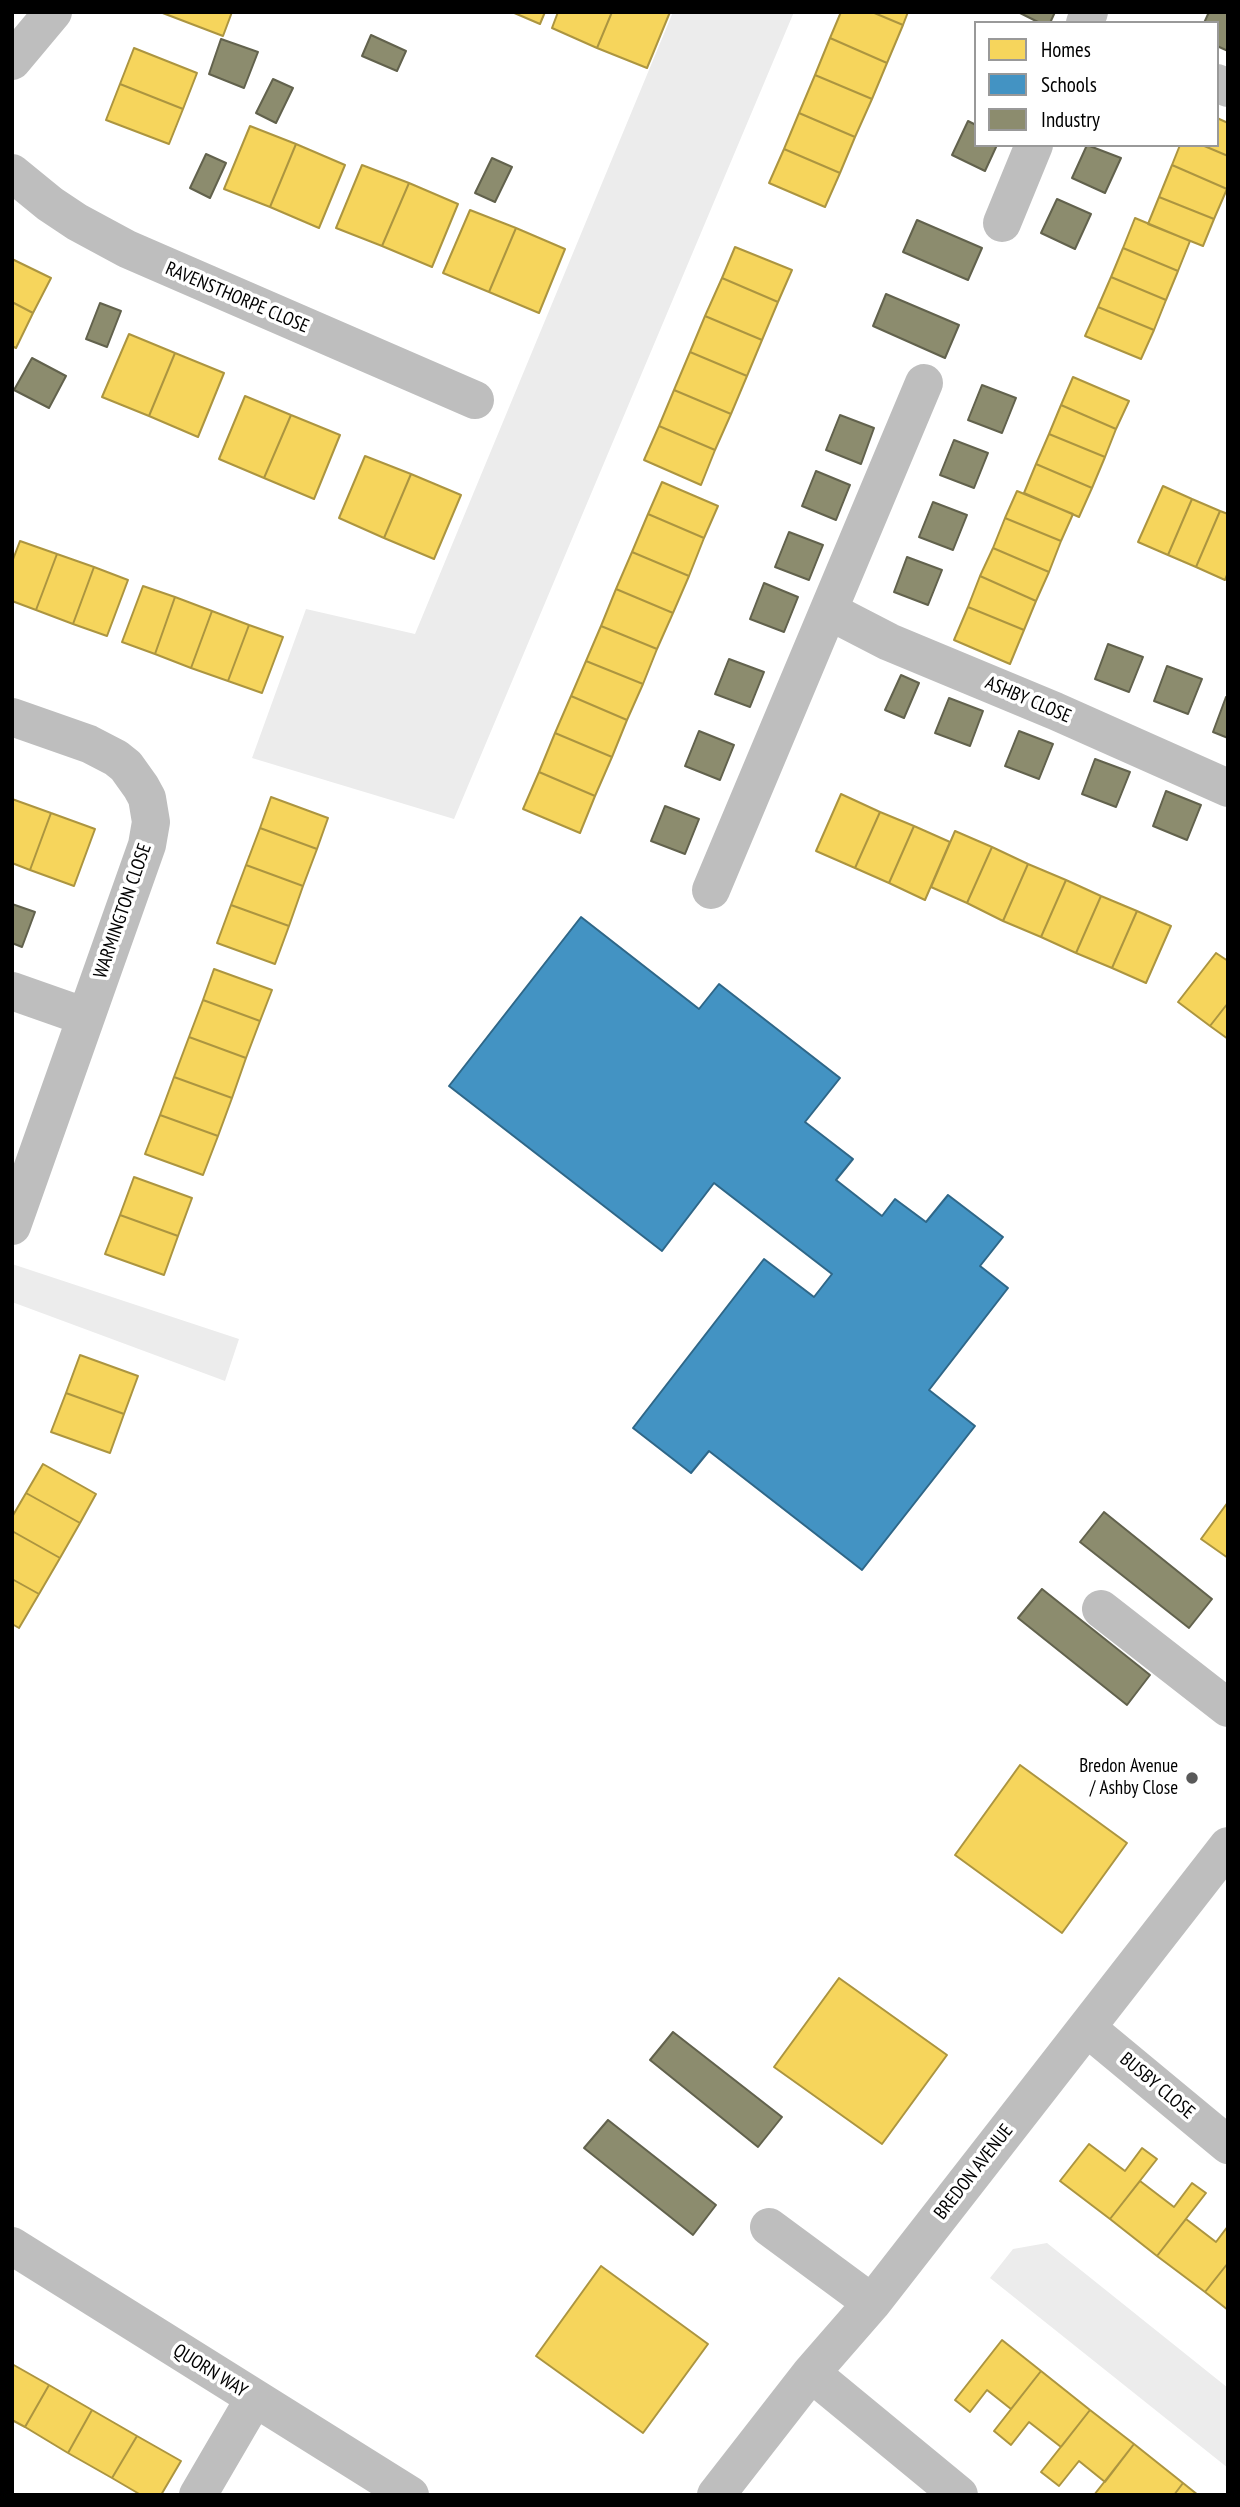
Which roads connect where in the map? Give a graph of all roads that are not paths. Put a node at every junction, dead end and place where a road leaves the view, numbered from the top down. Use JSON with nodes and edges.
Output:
{"nodes":[{"id":1,"x":53,"y":12,"type":"edge"},
{"id":2,"x":12,"y":61,"type":"edge"},
{"id":3,"x":1033,"y":147,"type":"edge"},
{"id":4,"x":12,"y":173,"type":"edge"},
{"id":5,"x":1002,"y":223,"type":"dead end"},
{"id":6,"x":924,"y":383,"type":"dead end"},
{"id":7,"x":475,"y":400,"type":"dead end"},
{"id":8,"x":829,"y":611,"type":"junction"},
{"id":9,"x":12,"y":717,"type":"edge"},
{"id":10,"x":1228,"y":788,"type":"edge"},
{"id":11,"x":711,"y":890,"type":"dead end"},
{"id":12,"x":12,"y":991,"type":"edge"},
{"id":13,"x":86,"y":1017,"type":"junction"},
{"id":14,"x":12,"y":1226,"type":"edge"},
{"id":15,"x":1101,"y":1609,"type":"dead end"},
{"id":16,"x":1228,"y":1708,"type":"edge"},
{"id":17,"x":1228,"y":1846,"type":"edge"},
{"id":18,"x":1087,"y":2028,"type":"junction"},
{"id":19,"x":1228,"y":2145,"type":"edge"},
{"id":20,"x":769,"y":2227,"type":"dead end"},
{"id":21,"x":12,"y":2246,"type":"edge"},
{"id":22,"x":872,"y":2302,"type":"junction"},
{"id":23,"x":811,"y":2373,"type":"junction"},
{"id":24,"x":254,"y":2399,"type":"junction"},
{"id":25,"x":198,"y":2495,"type":"edge"},
{"id":26,"x":410,"y":2495,"type":"edge"},
{"id":27,"x":716,"y":2495,"type":"edge"},
{"id":28,"x":959,"y":2495,"type":"edge"}],
"edges":[{"from":1,"to":2,"type":"street"},
{"from":3,"to":5,"type":"street"},
{"from":4,"to":7,"type":"street","name":"RAVENSTHORPE CLOSE"},
{"from":6,"to":8,"type":"street"},
{"from":8,"to":10,"type":"street","name":"ASHBY CLOSE"},
{"from":8,"to":11,"type":"street"},
{"from":9,"to":13,"type":"street","name":"WARMINGTON CLOSE"},
{"from":12,"to":13,"type":"street"},
{"from":13,"to":14,"type":"street","name":"WARMINGTON CLOSE"},
{"from":15,"to":16,"type":"street"},
{"from":17,"to":18,"type":"street","name":"BREDON AVENUE"},
{"from":18,"to":19,"type":"street","name":"BUSBY CLOSE"},
{"from":18,"to":22,"type":"street","name":"BREDON AVENUE"},
{"from":20,"to":22,"type":"street"},
{"from":21,"to":24,"type":"street","name":"QUORN WAY"},
{"from":22,"to":23,"type":"street","name":"BREDON AVENUE"},
{"from":23,"to":27,"type":"street","name":"BREDON AVENUE"},
{"from":23,"to":28,"type":"street"},
{"from":24,"to":25,"type":"street"},
{"from":24,"to":26,"type":"street","name":"QUORN WAY"}]}
